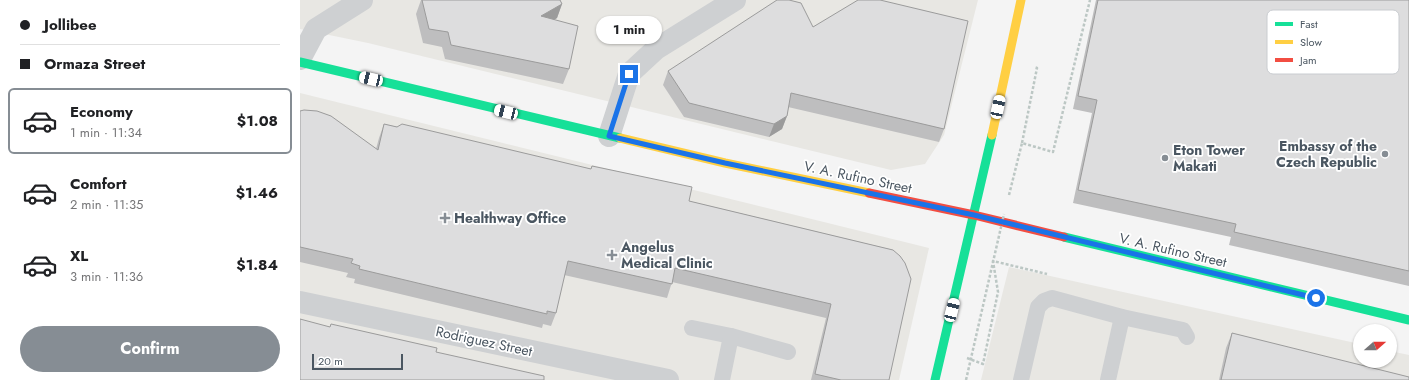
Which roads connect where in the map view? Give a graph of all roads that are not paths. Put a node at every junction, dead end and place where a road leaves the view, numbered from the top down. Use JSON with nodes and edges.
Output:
{"nodes":[{"id":1,"x":362,"y":0,"type":"edge"},
{"id":2,"x":735,"y":0,"type":"edge"},
{"id":3,"x":1021,"y":0,"type":"edge"},
{"id":4,"x":300,"y":60,"type":"edge"},
{"id":5,"x":609,"y":136,"type":"junction"},
{"id":6,"x":974,"y":215,"type":"junction"},
{"id":7,"x":300,"y":302,"type":"edge"},
{"id":8,"x":1122,"y":317,"type":"junction"},
{"id":9,"x":1409,"y":320,"type":"edge"},
{"id":10,"x":692,"y":328,"type":"dead end"},
{"id":11,"x":731,"y":336,"type":"junction"},
{"id":12,"x":1187,"y":337,"type":"dead end"},
{"id":13,"x":788,"y":352,"type":"dead end"},
{"id":14,"x":668,"y":380,"type":"edge"},
{"id":15,"x":722,"y":380,"type":"edge"},
{"id":16,"x":935,"y":380,"type":"edge"},
{"id":17,"x":1021,"y":380,"type":"edge"},
{"id":18,"x":1108,"y":380,"type":"edge"}],
"edges":[{"from":1,"to":4,"type":"street"},
{"from":2,"to":5,"type":"street"},
{"from":3,"to":6,"type":"street"},
{"from":4,"to":5,"type":"street","name":"V. A. Rufino Street"},
{"from":5,"to":6,"type":"street","name":"V. A. Rufino Street"},
{"from":6,"to":9,"type":"street","name":"V. A. Rufino Street"},
{"from":6,"to":16,"type":"street"},
{"from":7,"to":14,"type":"street","name":"Rodriguez Street"},
{"from":8,"to":12,"type":"lane"},
{"from":8,"to":17,"type":"lane"},
{"from":8,"to":18,"type":"lane"},
{"from":10,"to":11,"type":"lane"},
{"from":11,"to":13,"type":"lane"},
{"from":11,"to":15,"type":"lane"}]}
